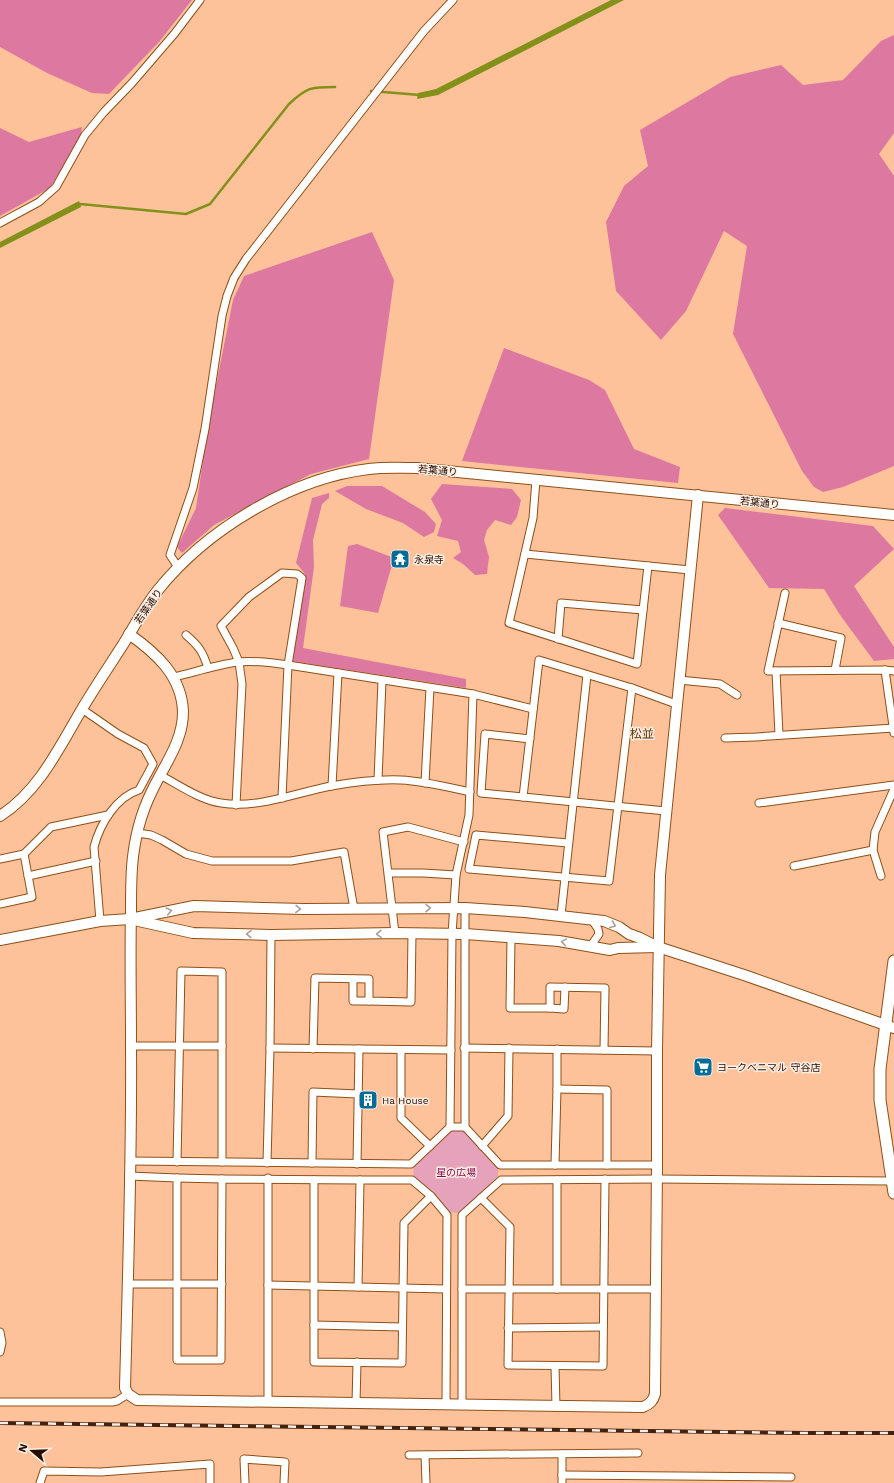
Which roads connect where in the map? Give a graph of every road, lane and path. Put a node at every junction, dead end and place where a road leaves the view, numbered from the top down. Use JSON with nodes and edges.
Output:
{"nodes":[{"id":1,"x":200,"y":0,"type":"edge"},
{"id":2,"x":453,"y":0,"type":"edge"},
{"id":3,"x":0,"y":223,"type":"edge"},
{"id":4,"x":536,"y":480,"type":"junction"},
{"id":5,"x":698,"y":495,"type":"junction"},
{"id":6,"x":894,"y":515,"type":"edge"},
{"id":7,"x":525,"y":554,"type":"junction"},
{"id":8,"x":648,"y":566,"type":"junction"},
{"id":9,"x":178,"y":567,"type":"junction"},
{"id":10,"x":690,"y":570,"type":"junction"},
{"id":11,"x":785,"y":593,"type":"dead end"},
{"id":12,"x":643,"y":610,"type":"junction"},
{"id":13,"x":778,"y":623,"type":"junction"},
{"id":14,"x":129,"y":634,"type":"junction"},
{"id":15,"x":186,"y":635,"type":"dead end"},
{"id":16,"x":558,"y":639,"type":"junction"},
{"id":17,"x":239,"y":662,"type":"junction"},
{"id":18,"x":288,"y":665,"type":"junction"},
{"id":19,"x":208,"y":668,"type":"junction"},
{"id":20,"x":776,"y":670,"type":"junction"},
{"id":21,"x":835,"y":670,"type":"junction"},
{"id":22,"x":885,"y":670,"type":"junction"},
{"id":23,"x":894,"y":671,"type":"edge"},
{"id":24,"x":338,"y":673,"type":"junction"},
{"id":25,"x":586,"y":675,"type":"junction"},
{"id":26,"x":174,"y":677,"type":"junction"},
{"id":27,"x":382,"y":680,"type":"junction"},
{"id":28,"x":679,"y":680,"type":"junction"},
{"id":29,"x":430,"y":688,"type":"junction"},
{"id":30,"x":632,"y":688,"type":"junction"},
{"id":31,"x":473,"y":694,"type":"junction"},
{"id":32,"x":737,"y":695,"type":"dead end"},
{"id":33,"x":676,"y":704,"type":"junction"},
{"id":34,"x":82,"y":709,"type":"junction"},
{"id":35,"x":533,"y":709,"type":"junction"},
{"id":36,"x":894,"y":728,"type":"edge"},
{"id":37,"x":894,"y":733,"type":"edge"},
{"id":38,"x":779,"y":735,"type":"junction"},
{"id":39,"x":725,"y":738,"type":"dead end"},
{"id":40,"x":530,"y":740,"type":"junction"},
{"id":41,"x":160,"y":775,"type":"junction"},
{"id":42,"x":378,"y":780,"type":"junction"},
{"id":43,"x":425,"y":783,"type":"junction"},
{"id":44,"x":894,"y":785,"type":"edge"},
{"id":45,"x":332,"y":786,"type":"junction"},
{"id":46,"x":894,"y":789,"type":"edge"},
{"id":47,"x":470,"y":792,"type":"junction"},
{"id":48,"x":523,"y":797,"type":"junction"},
{"id":49,"x":282,"y":798,"type":"junction"},
{"id":50,"x":572,"y":803,"type":"junction"},
{"id":51,"x":759,"y":803,"type":"dead end"},
{"id":52,"x":236,"y":805,"type":"junction"},
{"id":53,"x":617,"y":807,"type":"junction"},
{"id":54,"x":666,"y":811,"type":"junction"},
{"id":55,"x":108,"y":815,"type":"junction"},
{"id":56,"x":0,"y":816,"type":"edge"},
{"id":57,"x":137,"y":833,"type":"junction"},
{"id":58,"x":464,"y":842,"type":"junction"},
{"id":59,"x":568,"y":843,"type":"junction"},
{"id":60,"x":873,"y":850,"type":"junction"},
{"id":61,"x":24,"y":854,"type":"junction"},
{"id":62,"x":0,"y":859,"type":"edge"},
{"id":63,"x":96,"y":861,"type":"junction"},
{"id":64,"x":794,"y":866,"type":"dead end"},
{"id":65,"x":389,"y":873,"type":"junction"},
{"id":66,"x":456,"y":875,"type":"junction"},
{"id":67,"x":28,"y":876,"type":"junction"},
{"id":68,"x":881,"y":876,"type":"dead end"},
{"id":69,"x":565,"y":877,"type":"junction"},
{"id":70,"x":0,"y":904,"type":"edge"},
{"id":71,"x":454,"y":908,"type":"junction"},
{"id":72,"x":465,"y":908,"type":"junction"},
{"id":73,"x":393,"y":909,"type":"junction"},
{"id":74,"x":354,"y":910,"type":"junction"},
{"id":75,"x":561,"y":916,"type":"junction"},
{"id":76,"x":130,"y":919,"type":"junction"},
{"id":77,"x":592,"y":920,"type":"junction"},
{"id":78,"x":100,"y":921,"type":"junction"},
{"id":79,"x":395,"y":933,"type":"junction"},
{"id":80,"x":412,"y":933,"type":"junction"},
{"id":81,"x":452,"y":934,"type":"junction"},
{"id":82,"x":466,"y":934,"type":"junction"},
{"id":83,"x":271,"y":935,"type":"junction"},
{"id":84,"x":511,"y":938,"type":"junction"},
{"id":85,"x":0,"y":940,"type":"edge"},
{"id":86,"x":590,"y":947,"type":"junction"},
{"id":87,"x":658,"y":947,"type":"junction"},
{"id":88,"x":894,"y":961,"type":"edge"},
{"id":89,"x":353,"y":979,"type":"junction"},
{"id":90,"x":565,"y":987,"type":"junction"},
{"id":91,"x":369,"y":1001,"type":"junction"},
{"id":92,"x":550,"y":1008,"type":"junction"},
{"id":93,"x":890,"y":1027,"type":"edge"},
{"id":94,"x":179,"y":1045,"type":"junction"},
{"id":95,"x":132,"y":1046,"type":"junction"},
{"id":96,"x":222,"y":1046,"type":"junction"},
{"id":97,"x":270,"y":1048,"type":"junction"},
{"id":98,"x":464,"y":1048,"type":"junction"},
{"id":99,"x":509,"y":1048,"type":"junction"},
{"id":100,"x":313,"y":1049,"type":"junction"},
{"id":101,"x":359,"y":1049,"type":"junction"},
{"id":102,"x":557,"y":1049,"type":"junction"},
{"id":103,"x":400,"y":1050,"type":"junction"},
{"id":104,"x":450,"y":1050,"type":"junction"},
{"id":105,"x":604,"y":1050,"type":"junction"},
{"id":106,"x":657,"y":1051,"type":"junction"},
{"id":107,"x":557,"y":1088,"type":"junction"},
{"id":108,"x":358,"y":1094,"type":"junction"},
{"id":109,"x":450,"y":1127,"type":"junction"},
{"id":110,"x":465,"y":1127,"type":"junction"},
{"id":111,"x":430,"y":1146,"type":"junction"},
{"id":112,"x":482,"y":1146,"type":"junction"},
{"id":113,"x":891,"y":1152,"type":"edge"},
{"id":114,"x":130,"y":1161,"type":"junction"},
{"id":115,"x":177,"y":1162,"type":"junction"},
{"id":116,"x":222,"y":1162,"type":"junction"},
{"id":117,"x":267,"y":1163,"type":"junction"},
{"id":118,"x":312,"y":1163,"type":"junction"},
{"id":119,"x":357,"y":1164,"type":"junction"},
{"id":120,"x":555,"y":1165,"type":"junction"},
{"id":121,"x":607,"y":1165,"type":"junction"},
{"id":122,"x":657,"y":1165,"type":"junction"},
{"id":123,"x":129,"y":1176,"type":"junction"},
{"id":124,"x":177,"y":1178,"type":"junction"},
{"id":125,"x":268,"y":1178,"type":"junction"},
{"id":126,"x":222,"y":1179,"type":"junction"},
{"id":127,"x":605,"y":1179,"type":"junction"},
{"id":128,"x":657,"y":1179,"type":"junction"},
{"id":129,"x":314,"y":1180,"type":"junction"},
{"id":130,"x":360,"y":1180,"type":"junction"},
{"id":131,"x":557,"y":1180,"type":"junction"},
{"id":132,"x":892,"y":1181,"type":"junction"},
{"id":133,"x":894,"y":1193,"type":"edge"},
{"id":134,"x":431,"y":1196,"type":"junction"},
{"id":135,"x":481,"y":1198,"type":"junction"},
{"id":136,"x":127,"y":1284,"type":"junction"},
{"id":137,"x":177,"y":1284,"type":"junction"},
{"id":138,"x":222,"y":1284,"type":"junction"},
{"id":139,"x":268,"y":1285,"type":"junction"},
{"id":140,"x":314,"y":1286,"type":"junction"},
{"id":141,"x":358,"y":1287,"type":"junction"},
{"id":142,"x":403,"y":1288,"type":"junction"},
{"id":143,"x":446,"y":1289,"type":"junction"},
{"id":144,"x":462,"y":1289,"type":"junction"},
{"id":145,"x":509,"y":1289,"type":"junction"},
{"id":146,"x":557,"y":1289,"type":"junction"},
{"id":147,"x":604,"y":1289,"type":"junction"},
{"id":148,"x":655,"y":1289,"type":"junction"},
{"id":149,"x":314,"y":1325,"type":"junction"},
{"id":150,"x":402,"y":1327,"type":"junction"},
{"id":151,"x":603,"y":1327,"type":"junction"},
{"id":152,"x":508,"y":1328,"type":"junction"},
{"id":153,"x":0,"y":1332,"type":"edge"},
{"id":154,"x":0,"y":1352,"type":"edge"},
{"id":155,"x":357,"y":1362,"type":"junction"},
{"id":156,"x":555,"y":1366,"type":"junction"},
{"id":157,"x":128,"y":1394,"type":"junction"},
{"id":158,"x":0,"y":1402,"type":"edge"},
{"id":159,"x":268,"y":1402,"type":"junction"},
{"id":160,"x":356,"y":1404,"type":"junction"},
{"id":161,"x":446,"y":1405,"type":"junction"},
{"id":162,"x":462,"y":1405,"type":"junction"},
{"id":163,"x":556,"y":1406,"type":"junction"},
{"id":164,"x":638,"y":1453,"type":"dead end"},
{"id":165,"x":562,"y":1454,"type":"junction"},
{"id":166,"x":409,"y":1455,"type":"dead end"},
{"id":167,"x":425,"y":1455,"type":"junction"},
{"id":168,"x":562,"y":1475,"type":"junction"},
{"id":169,"x":791,"y":1477,"type":"dead end"},
{"id":170,"x":693,"y":1479,"type":"edge"},
{"id":171,"x":40,"y":1483,"type":"edge"},
{"id":172,"x":210,"y":1483,"type":"edge"},
{"id":173,"x":245,"y":1483,"type":"edge"},
{"id":174,"x":284,"y":1483,"type":"edge"},
{"id":175,"x":426,"y":1483,"type":"edge"},
{"id":176,"x":562,"y":1483,"type":"edge"}],
"edges":[{"from":1,"to":3,"type":"street"},
{"from":2,"to":9,"type":"street"},
{"from":4,"to":5,"type":"street","name":"若葉通り"},
{"from":4,"to":7,"type":"street"},
{"from":4,"to":9,"type":"street","name":"若葉通り"},
{"from":5,"to":6,"type":"street","name":"若葉通り"},
{"from":5,"to":10,"type":"street"},
{"from":7,"to":8,"type":"street"},
{"from":7,"to":16,"type":"street"},
{"from":8,"to":10,"type":"street"},
{"from":8,"to":12,"type":"street"},
{"from":9,"to":14,"type":"street","name":"若葉通り"},
{"from":10,"to":28,"type":"street"},
{"from":11,"to":13,"type":"street"},
{"from":12,"to":16,"type":"street"},
{"from":12,"to":16,"type":"street"},
{"from":13,"to":20,"type":"street"},
{"from":13,"to":21,"type":"street"},
{"from":14,"to":26,"type":"street"},
{"from":14,"to":34,"type":"street","name":"若葉通り"},
{"from":15,"to":19,"type":"street"},
{"from":17,"to":18,"type":"street"},
{"from":17,"to":18,"type":"street"},
{"from":17,"to":19,"type":"street"},
{"from":17,"to":52,"type":"street"},
{"from":18,"to":24,"type":"street"},
{"from":18,"to":49,"type":"street"},
{"from":19,"to":26,"type":"street"},
{"from":20,"to":21,"type":"street"},
{"from":20,"to":38,"type":"street"},
{"from":21,"to":22,"type":"street"},
{"from":22,"to":23,"type":"street"},
{"from":22,"to":36,"type":"street"},
{"from":24,"to":27,"type":"street"},
{"from":24,"to":45,"type":"street"},
{"from":25,"to":30,"type":"street"},
{"from":25,"to":35,"type":"street"},
{"from":25,"to":50,"type":"street"},
{"from":26,"to":41,"type":"street"},
{"from":27,"to":29,"type":"street"},
{"from":27,"to":42,"type":"street"},
{"from":28,"to":32,"type":"street"},
{"from":28,"to":33,"type":"street"},
{"from":29,"to":31,"type":"street"},
{"from":29,"to":43,"type":"street"},
{"from":30,"to":33,"type":"street"},
{"from":30,"to":53,"type":"street"},
{"from":31,"to":35,"type":"street"},
{"from":31,"to":47,"type":"street"},
{"from":33,"to":54,"type":"street"},
{"from":34,"to":55,"type":"street"},
{"from":34,"to":56,"type":"street","name":"若葉通り"},
{"from":35,"to":40,"type":"street"},
{"from":36,"to":37,"type":"street"},
{"from":36,"to":38,"type":"street"},
{"from":38,"to":39,"type":"street"},
{"from":40,"to":48,"type":"street"},
{"from":40,"to":48,"type":"street"},
{"from":41,"to":52,"type":"street"},
{"from":41,"to":57,"type":"street"},
{"from":42,"to":43,"type":"street"},
{"from":42,"to":45,"type":"street"},
{"from":43,"to":47,"type":"street"},
{"from":44,"to":51,"type":"street"},
{"from":45,"to":49,"type":"street"},
{"from":46,"to":60,"type":"street"},
{"from":47,"to":58,"type":"street"},
{"from":48,"to":50,"type":"street"},
{"from":49,"to":52,"type":"street"},
{"from":50,"to":53,"type":"street"},
{"from":50,"to":59,"type":"street"},
{"from":53,"to":54,"type":"street"},
{"from":53,"to":69,"type":"street"},
{"from":54,"to":87,"type":"street"},
{"from":55,"to":61,"type":"street"},
{"from":55,"to":63,"type":"street"},
{"from":57,"to":74,"type":"street"},
{"from":57,"to":76,"type":"street"},
{"from":58,"to":65,"type":"street"},
{"from":58,"to":66,"type":"street"},
{"from":59,"to":69,"type":"street"},
{"from":59,"to":69,"type":"street"},
{"from":60,"to":64,"type":"street"},
{"from":60,"to":68,"type":"street"},
{"from":61,"to":62,"type":"street"},
{"from":61,"to":67,"type":"street"},
{"from":63,"to":67,"type":"street"},
{"from":63,"to":78,"type":"street"},
{"from":65,"to":66,"type":"street"},
{"from":65,"to":73,"type":"street"},
{"from":66,"to":71,"type":"street"},
{"from":67,"to":70,"type":"street"},
{"from":69,"to":75,"type":"street"},
{"from":71,"to":72,"type":"street"},
{"from":73,"to":71,"type":"street","one_way":true},
{"from":71,"to":81,"type":"street"},
{"from":72,"to":75,"type":"street"},
{"from":72,"to":82,"type":"street"},
{"from":73,"to":74,"type":"street"},
{"from":73,"to":79,"type":"street"},
{"from":76,"to":74,"type":"street","one_way":true},
{"from":75,"to":77,"type":"street"},
{"from":76,"to":78,"type":"street"},
{"from":83,"to":76,"type":"street","one_way":true},
{"from":76,"to":95,"type":"street"},
{"from":77,"to":86,"type":"street"},
{"from":77,"to":87,"type":"street","one_way":true},
{"from":78,"to":85,"type":"street"},
{"from":79,"to":80,"type":"street"},
{"from":79,"to":83,"type":"street","one_way":true},
{"from":80,"to":81,"type":"street"},
{"from":80,"to":91,"type":"street"},
{"from":81,"to":82,"type":"street"},
{"from":81,"to":104,"type":"street"},
{"from":82,"to":84,"type":"street"},
{"from":82,"to":98,"type":"street"},
{"from":83,"to":97,"type":"street"},
{"from":86,"to":84,"type":"street","one_way":true},
{"from":84,"to":92,"type":"street"},
{"from":86,"to":87,"type":"street"},
{"from":87,"to":93,"type":"street"},
{"from":87,"to":106,"type":"street"},
{"from":88,"to":93,"type":"main road"},
{"from":89,"to":91,"type":"street"},
{"from":89,"to":91,"type":"street"},
{"from":89,"to":100,"type":"street"},
{"from":90,"to":92,"type":"street"},
{"from":90,"to":92,"type":"street"},
{"from":90,"to":105,"type":"street"},
{"from":93,"to":113,"type":"main road"},
{"from":94,"to":95,"type":"street"},
{"from":94,"to":96,"type":"street"},
{"from":94,"to":96,"type":"street"},
{"from":94,"to":115,"type":"street"},
{"from":95,"to":114,"type":"street"},
{"from":96,"to":116,"type":"street"},
{"from":97,"to":100,"type":"street"},
{"from":97,"to":117,"type":"street"},
{"from":98,"to":99,"type":"street"},
{"from":98,"to":110,"type":"street"},
{"from":99,"to":102,"type":"street"},
{"from":99,"to":112,"type":"street"},
{"from":100,"to":101,"type":"street"},
{"from":101,"to":103,"type":"street"},
{"from":101,"to":108,"type":"street"},
{"from":102,"to":105,"type":"street"},
{"from":102,"to":107,"type":"street"},
{"from":103,"to":104,"type":"street"},
{"from":103,"to":111,"type":"street"},
{"from":104,"to":109,"type":"street"},
{"from":105,"to":106,"type":"street"},
{"from":106,"to":122,"type":"street"},
{"from":107,"to":120,"type":"street"},
{"from":107,"to":121,"type":"street"},
{"from":108,"to":118,"type":"street"},
{"from":108,"to":119,"type":"street"},
{"from":109,"to":110,"type":"street"},
{"from":109,"to":111,"type":"street"},
{"from":110,"to":112,"type":"street"},
{"from":111,"to":119,"type":"street"},
{"from":112,"to":120,"type":"street"},
{"from":113,"to":132,"type":"main road"},
{"from":114,"to":115,"type":"street"},
{"from":114,"to":123,"type":"street"},
{"from":115,"to":116,"type":"street"},
{"from":116,"to":117,"type":"street"},
{"from":117,"to":118,"type":"street"},
{"from":118,"to":119,"type":"street"},
{"from":120,"to":121,"type":"street"},
{"from":121,"to":122,"type":"street"},
{"from":122,"to":128,"type":"street"},
{"from":123,"to":124,"type":"street"},
{"from":123,"to":136,"type":"street"},
{"from":124,"to":126,"type":"street"},
{"from":124,"to":137,"type":"street"},
{"from":125,"to":126,"type":"street"},
{"from":125,"to":129,"type":"street"},
{"from":125,"to":139,"type":"street"},
{"from":126,"to":138,"type":"street"},
{"from":127,"to":128,"type":"street"},
{"from":127,"to":131,"type":"street"},
{"from":127,"to":147,"type":"street"},
{"from":128,"to":132,"type":"street"},
{"from":128,"to":148,"type":"street"},
{"from":129,"to":130,"type":"street"},
{"from":129,"to":140,"type":"street"},
{"from":130,"to":134,"type":"street"},
{"from":130,"to":141,"type":"street"},
{"from":131,"to":135,"type":"street"},
{"from":131,"to":146,"type":"street"},
{"from":132,"to":133,"type":"main road"},
{"from":134,"to":142,"type":"street"},
{"from":134,"to":143,"type":"street"},
{"from":135,"to":144,"type":"street"},
{"from":135,"to":145,"type":"street"},
{"from":136,"to":137,"type":"street"},
{"from":136,"to":157,"type":"street"},
{"from":137,"to":138,"type":"street"},
{"from":137,"to":138,"type":"street"},
{"from":139,"to":140,"type":"street"},
{"from":139,"to":159,"type":"street"},
{"from":140,"to":141,"type":"street"},
{"from":140,"to":149,"type":"street"},
{"from":141,"to":142,"type":"street"},
{"from":142,"to":143,"type":"street"},
{"from":142,"to":150,"type":"street"},
{"from":143,"to":161,"type":"street"},
{"from":144,"to":145,"type":"street"},
{"from":144,"to":162,"type":"street"},
{"from":145,"to":146,"type":"street"},
{"from":145,"to":152,"type":"street"},
{"from":146,"to":147,"type":"street"},
{"from":147,"to":148,"type":"street"},
{"from":147,"to":151,"type":"street"},
{"from":148,"to":163,"type":"street"},
{"from":149,"to":150,"type":"street"},
{"from":149,"to":155,"type":"street"},
{"from":150,"to":155,"type":"street"},
{"from":151,"to":152,"type":"street"},
{"from":151,"to":156,"type":"street"},
{"from":152,"to":156,"type":"street"},
{"from":153,"to":154,"type":"street"},
{"from":155,"to":160,"type":"street"},
{"from":156,"to":163,"type":"street"},
{"from":157,"to":158,"type":"street"},
{"from":157,"to":159,"type":"street"},
{"from":159,"to":160,"type":"street"},
{"from":160,"to":161,"type":"street"},
{"from":161,"to":162,"type":"street"},
{"from":162,"to":163,"type":"street"},
{"from":164,"to":165,"type":"street"},
{"from":165,"to":167,"type":"street"},
{"from":165,"to":168,"type":"street"},
{"from":166,"to":167,"type":"street"},
{"from":167,"to":175,"type":"street"},
{"from":168,"to":170,"type":"street"},
{"from":168,"to":176,"type":"street"},
{"from":169,"to":170,"type":"street"},
{"from":171,"to":172,"type":"street"},
{"from":173,"to":174,"type":"street"}]}
